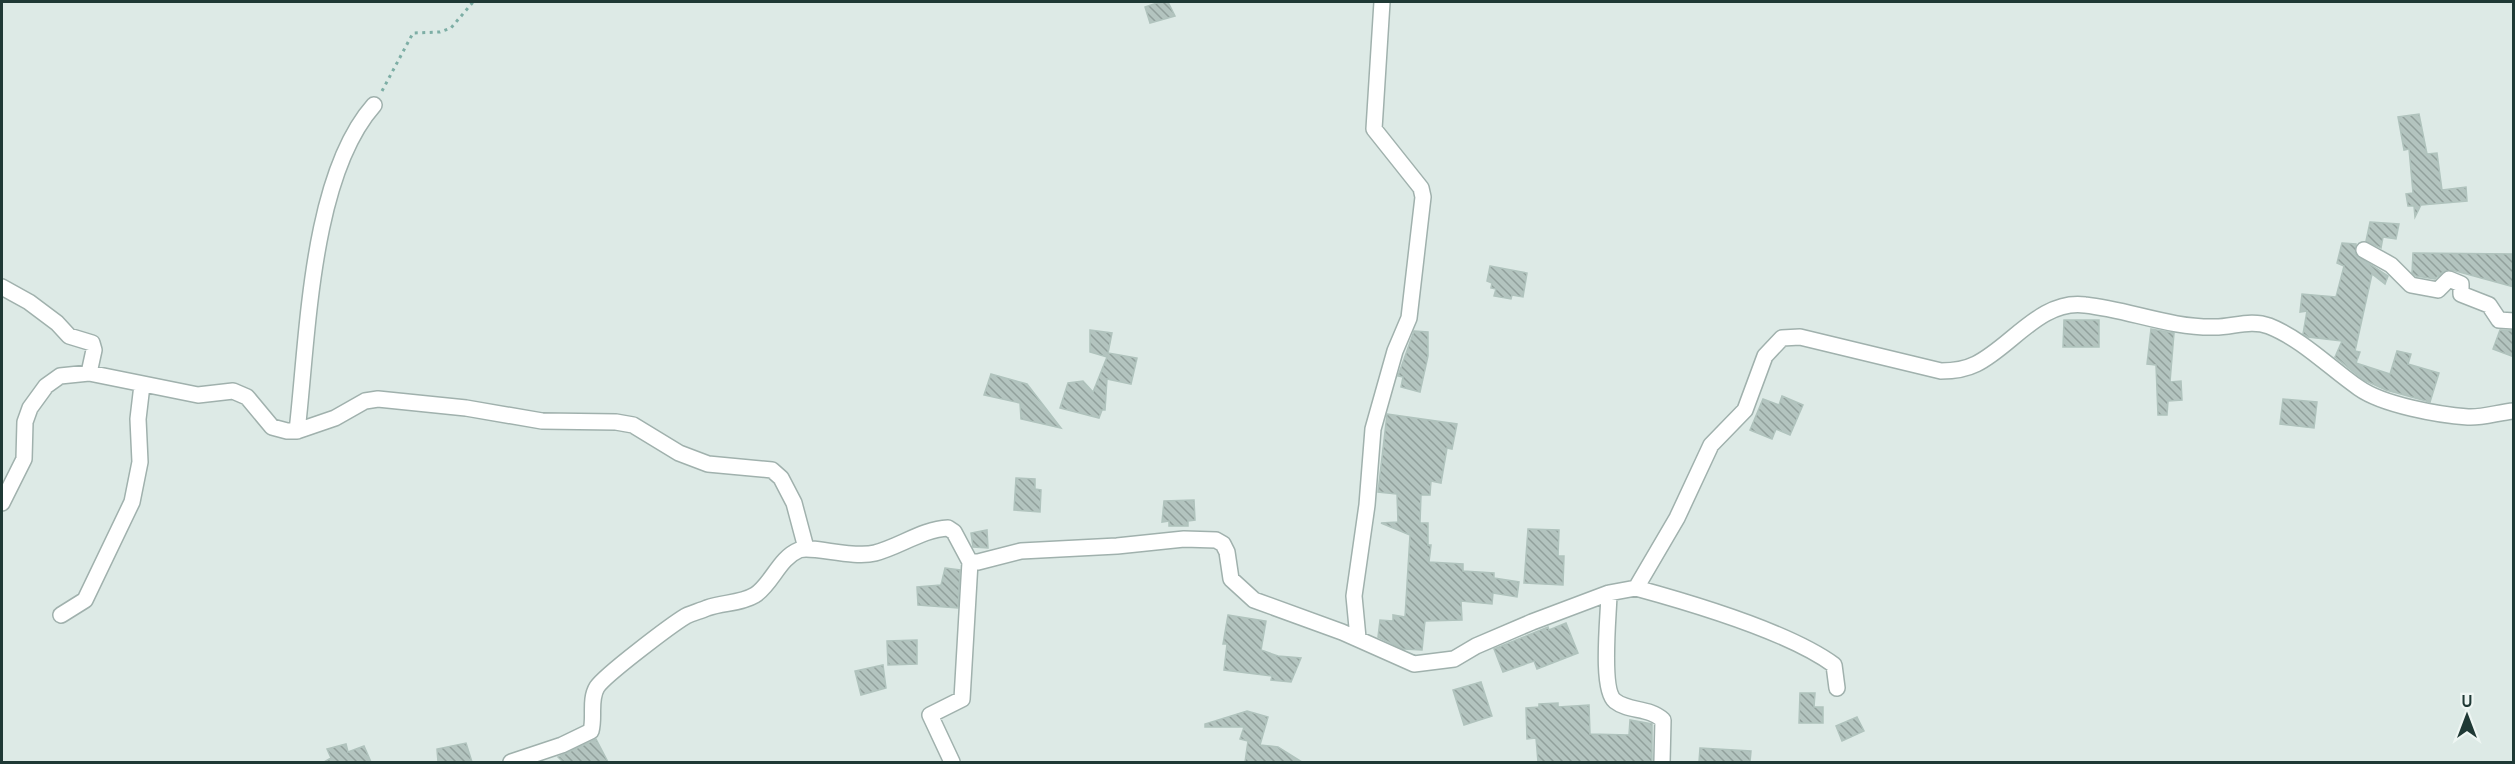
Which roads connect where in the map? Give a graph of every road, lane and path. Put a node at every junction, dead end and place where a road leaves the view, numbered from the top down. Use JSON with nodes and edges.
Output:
{"nodes":[{"id":1,"x":473,"y":2,"type":"edge"},
{"id":2,"x":1382,"y":2,"type":"edge"},
{"id":3,"x":374,"y":105,"type":"joint"},
{"id":4,"x":2364,"y":250,"type":"dead end"},
{"id":5,"x":2,"y":287,"type":"edge"},
{"id":6,"x":2514,"y":321,"type":"edge"},
{"id":7,"x":89,"y":373,"type":"junction"},
{"id":8,"x":142,"y":385,"type":"junction"},
{"id":9,"x":2514,"y":411,"type":"edge"},
{"id":10,"x":297,"y":431,"type":"junction"},
{"id":11,"x":2,"y":503,"type":"edge"},
{"id":12,"x":806,"y":548,"type":"junction"},
{"id":13,"x":970,"y":562,"type":"junction"},
{"id":14,"x":1636,"y":588,"type":"junction"},
{"id":15,"x":1609,"y":593,"type":"junction"},
{"id":16,"x":61,"y":615,"type":"dead end"},
{"id":17,"x":1358,"y":638,"type":"junction"},
{"id":18,"x":1837,"y":688,"type":"dead end"},
{"id":19,"x":511,"y":762,"type":"edge"},
{"id":20,"x":952,"y":762,"type":"edge"},
{"id":21,"x":1662,"y":762,"type":"edge"}],
"edges":[{"from":1,"to":3,"type":"path"},
{"from":2,"to":17,"type":"street"},
{"from":3,"to":10,"type":"street"},
{"from":4,"to":6,"type":"street"},
{"from":5,"to":7,"type":"street"},
{"from":7,"to":8,"type":"street"},
{"from":7,"to":11,"type":"street"},
{"from":8,"to":10,"type":"street"},
{"from":8,"to":16,"type":"street"},
{"from":9,"to":14,"type":"street"},
{"from":10,"to":12,"type":"street"},
{"from":12,"to":13,"type":"street"},
{"from":12,"to":19,"type":"street"},
{"from":13,"to":17,"type":"street"},
{"from":13,"to":20,"type":"street"},
{"from":14,"to":15,"type":"street"},
{"from":14,"to":18,"type":"street"},
{"from":15,"to":17,"type":"street"},
{"from":15,"to":21,"type":"street"}]}
